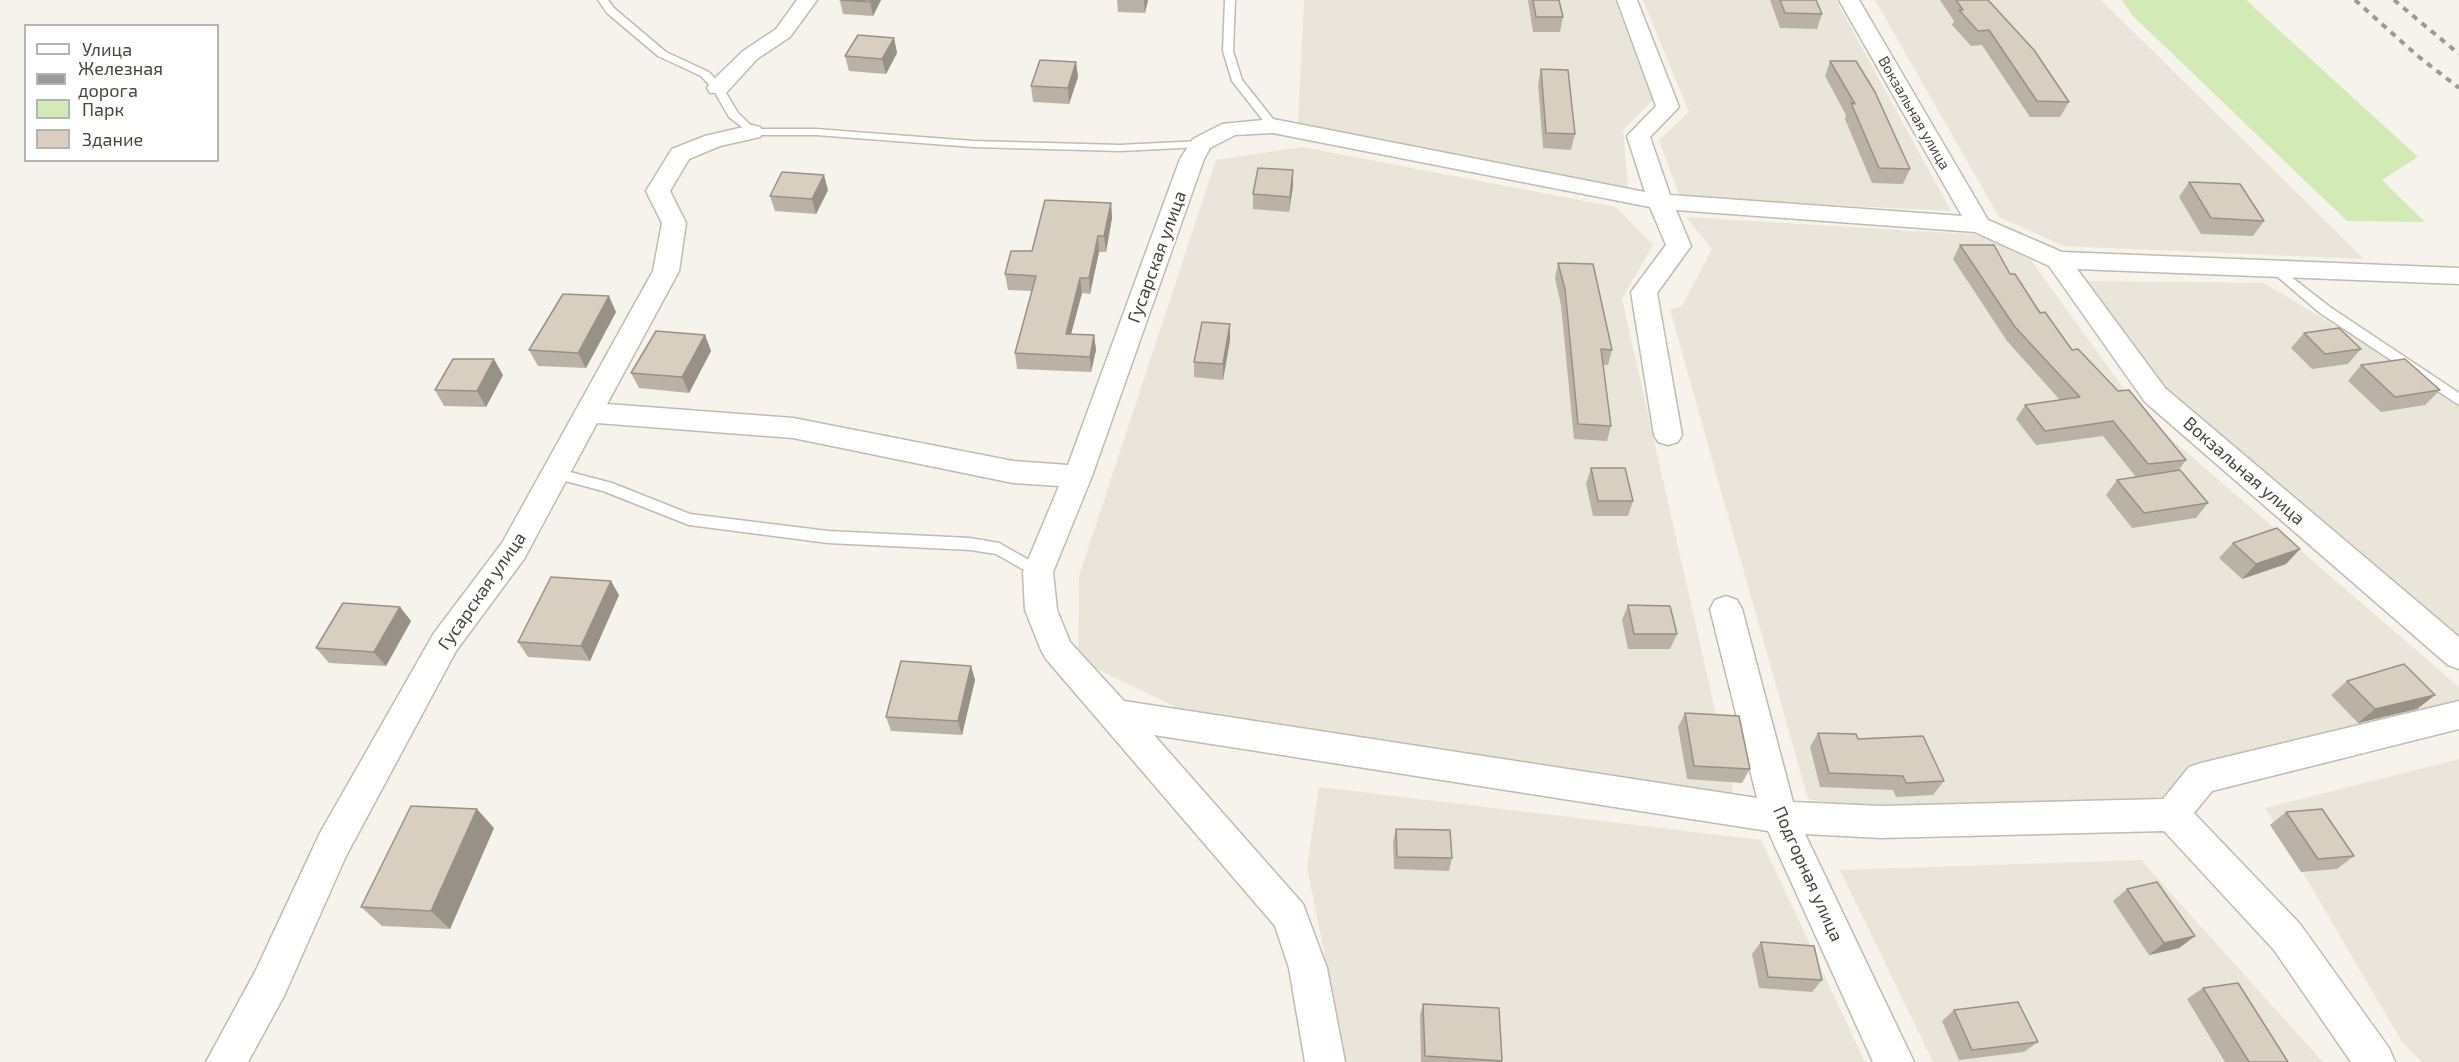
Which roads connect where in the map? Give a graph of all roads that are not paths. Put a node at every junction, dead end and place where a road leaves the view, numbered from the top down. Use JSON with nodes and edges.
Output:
{"nodes":[{"id":1,"x":603,"y":0,"type":"edge"},
{"id":2,"x":807,"y":0,"type":"edge"},
{"id":3,"x":1230,"y":0,"type":"edge"},
{"id":4,"x":1627,"y":0,"type":"edge"},
{"id":5,"x":1849,"y":0,"type":"edge"},
{"id":6,"x":718,"y":88,"type":"junction"},
{"id":7,"x":1273,"y":126,"type":"junction"},
{"id":8,"x":752,"y":132,"type":"junction"},
{"id":9,"x":1201,"y":144,"type":"junction"},
{"id":10,"x":1660,"y":202,"type":"junction"},
{"id":11,"x":1979,"y":225,"type":"junction"},
{"id":12,"x":2058,"y":260,"type":"junction"},
{"id":13,"x":2276,"y":269,"type":"junction"},
{"id":14,"x":2459,"y":276,"type":"edge"},
{"id":15,"x":2459,"y":400,"type":"edge"},
{"id":16,"x":587,"y":412,"type":"junction"},
{"id":17,"x":1668,"y":435,"type":"dead end"},
{"id":18,"x":555,"y":473,"type":"junction"},
{"id":19,"x":1078,"y":476,"type":"junction"},
{"id":20,"x":1038,"y":572,"type":"junction"},
{"id":21,"x":1726,"y":609,"type":"dead end"},
{"id":22,"x":2459,"y":656,"type":"edge"},
{"id":23,"x":1114,"y":714,"type":"junction"},
{"id":24,"x":2459,"y":715,"type":"edge"},
{"id":25,"x":2172,"y":814,"type":"junction"},
{"id":26,"x":1779,"y":817,"type":"junction"},
{"id":27,"x":226,"y":1062,"type":"edge"},
{"id":28,"x":1325,"y":1062,"type":"edge"},
{"id":29,"x":1894,"y":1062,"type":"edge"},
{"id":30,"x":2375,"y":1062,"type":"edge"}],
"edges":[{"from":1,"to":6,"type":"lane"},
{"from":2,"to":6,"type":"street"},
{"from":3,"to":7,"type":"lane"},
{"from":4,"to":10,"type":"street"},
{"from":5,"to":11,"type":"street","name":"Вокзальная улица"},
{"from":6,"to":8,"type":"lane"},
{"from":7,"to":9,"type":"street"},
{"from":7,"to":10,"type":"street"},
{"from":8,"to":9,"type":"lane"},
{"from":8,"to":16,"type":"street","name":"Гусарская улица"},
{"from":9,"to":19,"type":"street","name":"Гусарская улица"},
{"from":10,"to":11,"type":"street"},
{"from":10,"to":17,"type":"street"},
{"from":11,"to":12,"type":"street"},
{"from":12,"to":13,"type":"street"},
{"from":12,"to":22,"type":"street","name":"Вокзальная улица"},
{"from":13,"to":14,"type":"street"},
{"from":13,"to":15,"type":"lane"},
{"from":16,"to":18,"type":"street","name":"Гусарская улица"},
{"from":16,"to":19,"type":"street"},
{"from":18,"to":20,"type":"lane"},
{"from":18,"to":27,"type":"street","name":"Гусарская улица"},
{"from":19,"to":20,"type":"street","name":"Гусарская улица"},
{"from":20,"to":23,"type":"street"},
{"from":21,"to":26,"type":"street","name":"Подгорная улица"},
{"from":23,"to":26,"type":"street"},
{"from":23,"to":28,"type":"street"},
{"from":24,"to":25,"type":"street"},
{"from":25,"to":26,"type":"street"},
{"from":25,"to":30,"type":"street"},
{"from":26,"to":29,"type":"street","name":"Подгорная улица"}]}
